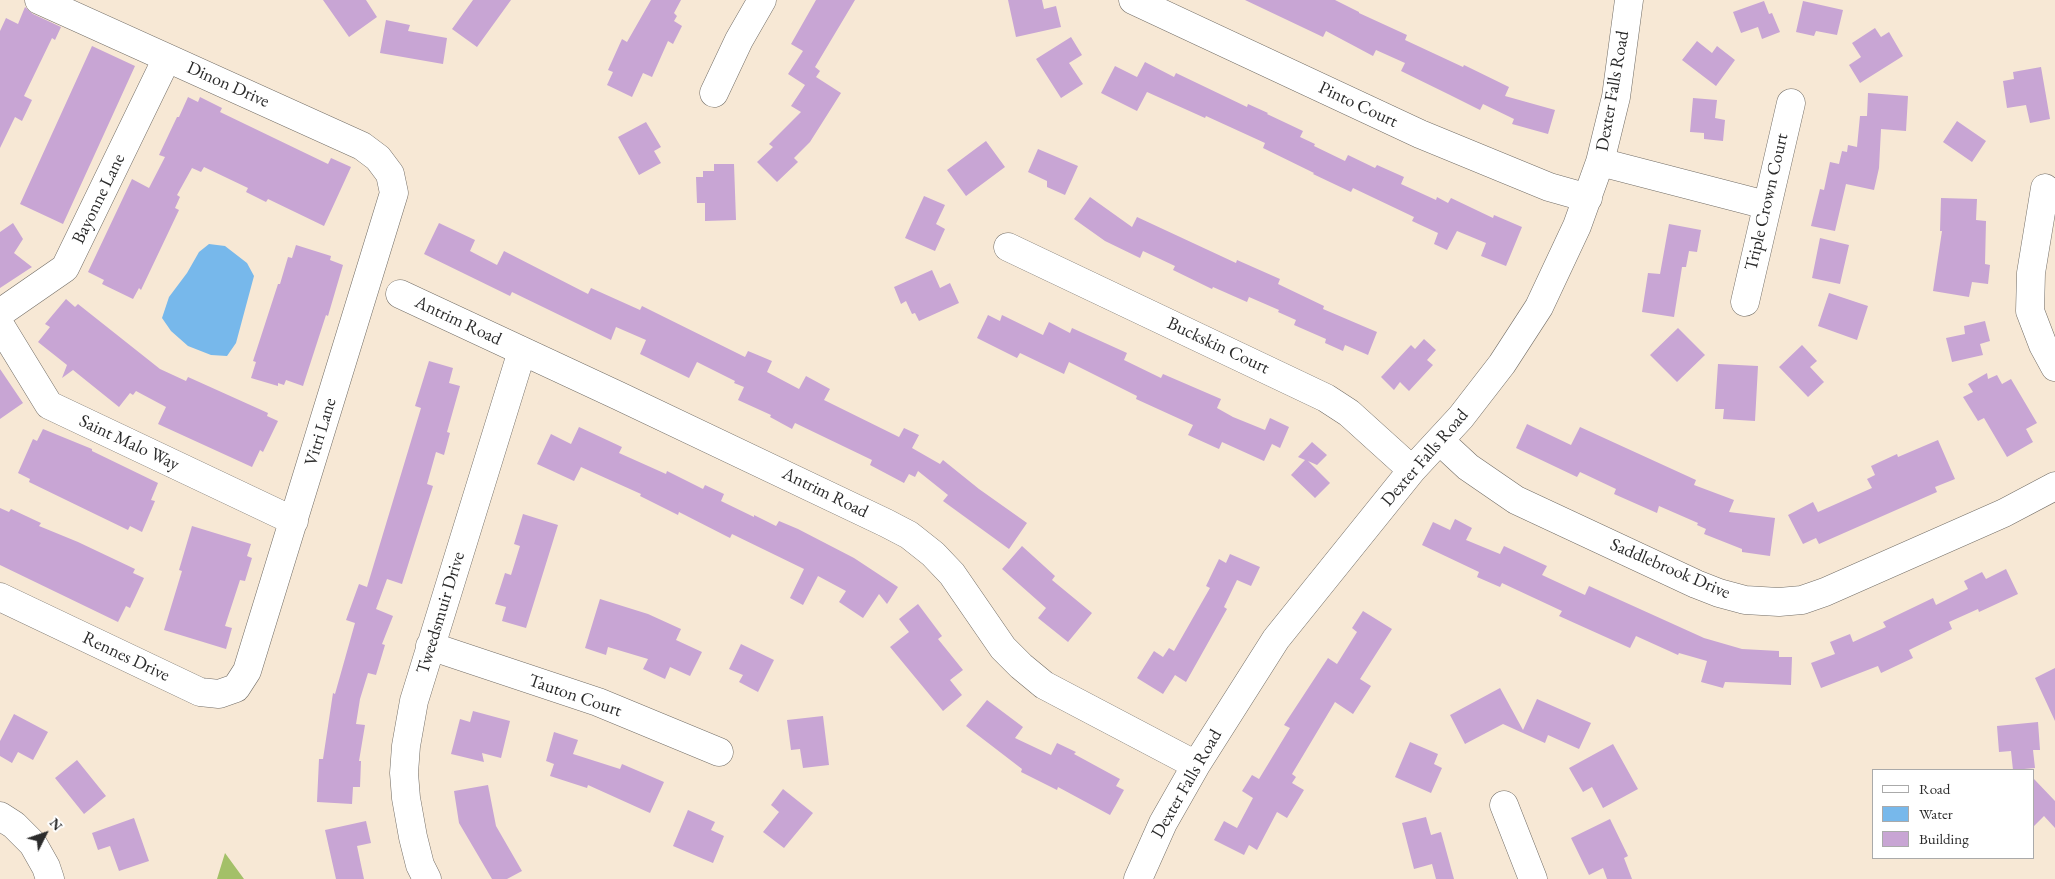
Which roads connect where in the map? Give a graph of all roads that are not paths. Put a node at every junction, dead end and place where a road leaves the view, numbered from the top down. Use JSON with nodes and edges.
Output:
{"nodes":[{"id":1,"x":39,"y":0,"type":"edge"},
{"id":2,"x":762,"y":0,"type":"edge"},
{"id":3,"x":1133,"y":0,"type":"edge"},
{"id":4,"x":1629,"y":0,"type":"edge"},
{"id":5,"x":167,"y":58,"type":"junction"},
{"id":6,"x":714,"y":93,"type":"dead end"},
{"id":7,"x":1791,"y":103,"type":"dead end"},
{"id":8,"x":1600,"y":162,"type":"junction"},
{"id":9,"x":2045,"y":188,"type":"dead end"},
{"id":10,"x":394,"y":193,"type":"joint"},
{"id":11,"x":1588,"y":198,"type":"junction"},
{"id":12,"x":1766,"y":205,"type":"junction"},
{"id":13,"x":1008,"y":247,"type":"dead end"},
{"id":14,"x":400,"y":294,"type":"dead end"},
{"id":15,"x":1745,"y":302,"type":"dead end"},
{"id":16,"x":0,"y":313,"type":"edge"},
{"id":17,"x":0,"y":326,"type":"edge"},
{"id":18,"x":522,"y":351,"type":"junction"},
{"id":19,"x":2055,"y":367,"type":"edge"},
{"id":20,"x":1440,"y":441,"type":"junction"},
{"id":21,"x":1412,"y":470,"type":"junction"},
{"id":22,"x":2055,"y":486,"type":"edge"},
{"id":23,"x":294,"y":521,"type":"junction"},
{"id":24,"x":0,"y":597,"type":"edge"},
{"id":25,"x":430,"y":646,"type":"junction"},
{"id":26,"x":247,"y":671,"type":"joint"},
{"id":27,"x":719,"y":752,"type":"dead end"},
{"id":28,"x":1196,"y":765,"type":"junction"},
{"id":29,"x":1504,"y":805,"type":"dead end"},
{"id":30,"x":0,"y":816,"type":"edge"},
{"id":31,"x":50,"y":879,"type":"edge"},
{"id":32,"x":427,"y":879,"type":"edge"},
{"id":33,"x":1138,"y":879,"type":"edge"},
{"id":34,"x":1533,"y":879,"type":"edge"}],
"edges":[{"from":1,"to":5,"type":"street","name":"Dinon Drive"},
{"from":2,"to":6,"type":"street"},
{"from":3,"to":11,"type":"street","name":"Pinto Court"},
{"from":4,"to":8,"type":"street","name":"Dexter Falls Road"},
{"from":5,"to":10,"type":"street","name":"Dinon Drive"},
{"from":5,"to":16,"type":"street","name":"Bayonne Lane"},
{"from":7,"to":12,"type":"street","name":"Triple Crown Court"},
{"from":8,"to":11,"type":"street","name":"Dexter Falls Road"},
{"from":8,"to":12,"type":"street"},
{"from":9,"to":19,"type":"street"},
{"from":10,"to":23,"type":"street","name":"Vitri Lane"},
{"from":11,"to":20,"type":"street","name":"Dexter Falls Road"},
{"from":12,"to":15,"type":"street","name":"Triple Crown Court"},
{"from":13,"to":21,"type":"street","name":"Buckskin Court"},
{"from":14,"to":18,"type":"street","name":"Antrim Road"},
{"from":17,"to":23,"type":"street","name":"Saint Malo Way"},
{"from":18,"to":25,"type":"street","name":"Tweedsmuir Drive"},
{"from":18,"to":28,"type":"street","name":"Antrim Road"},
{"from":20,"to":21,"type":"street","name":"Dexter Falls Road"},
{"from":20,"to":22,"type":"street","name":"Saddlebrook Drive"},
{"from":21,"to":28,"type":"street","name":"Dexter Falls Road"},
{"from":23,"to":26,"type":"street","name":"Vitri Lane"},
{"from":24,"to":26,"type":"street","name":"Rennes Drive"},
{"from":25,"to":27,"type":"street","name":"Tauton Court"},
{"from":25,"to":32,"type":"street","name":"Tweedsmuir Drive"},
{"from":28,"to":33,"type":"street","name":"Dexter Falls Road"},
{"from":29,"to":34,"type":"street"},
{"from":30,"to":31,"type":"street"}]}
